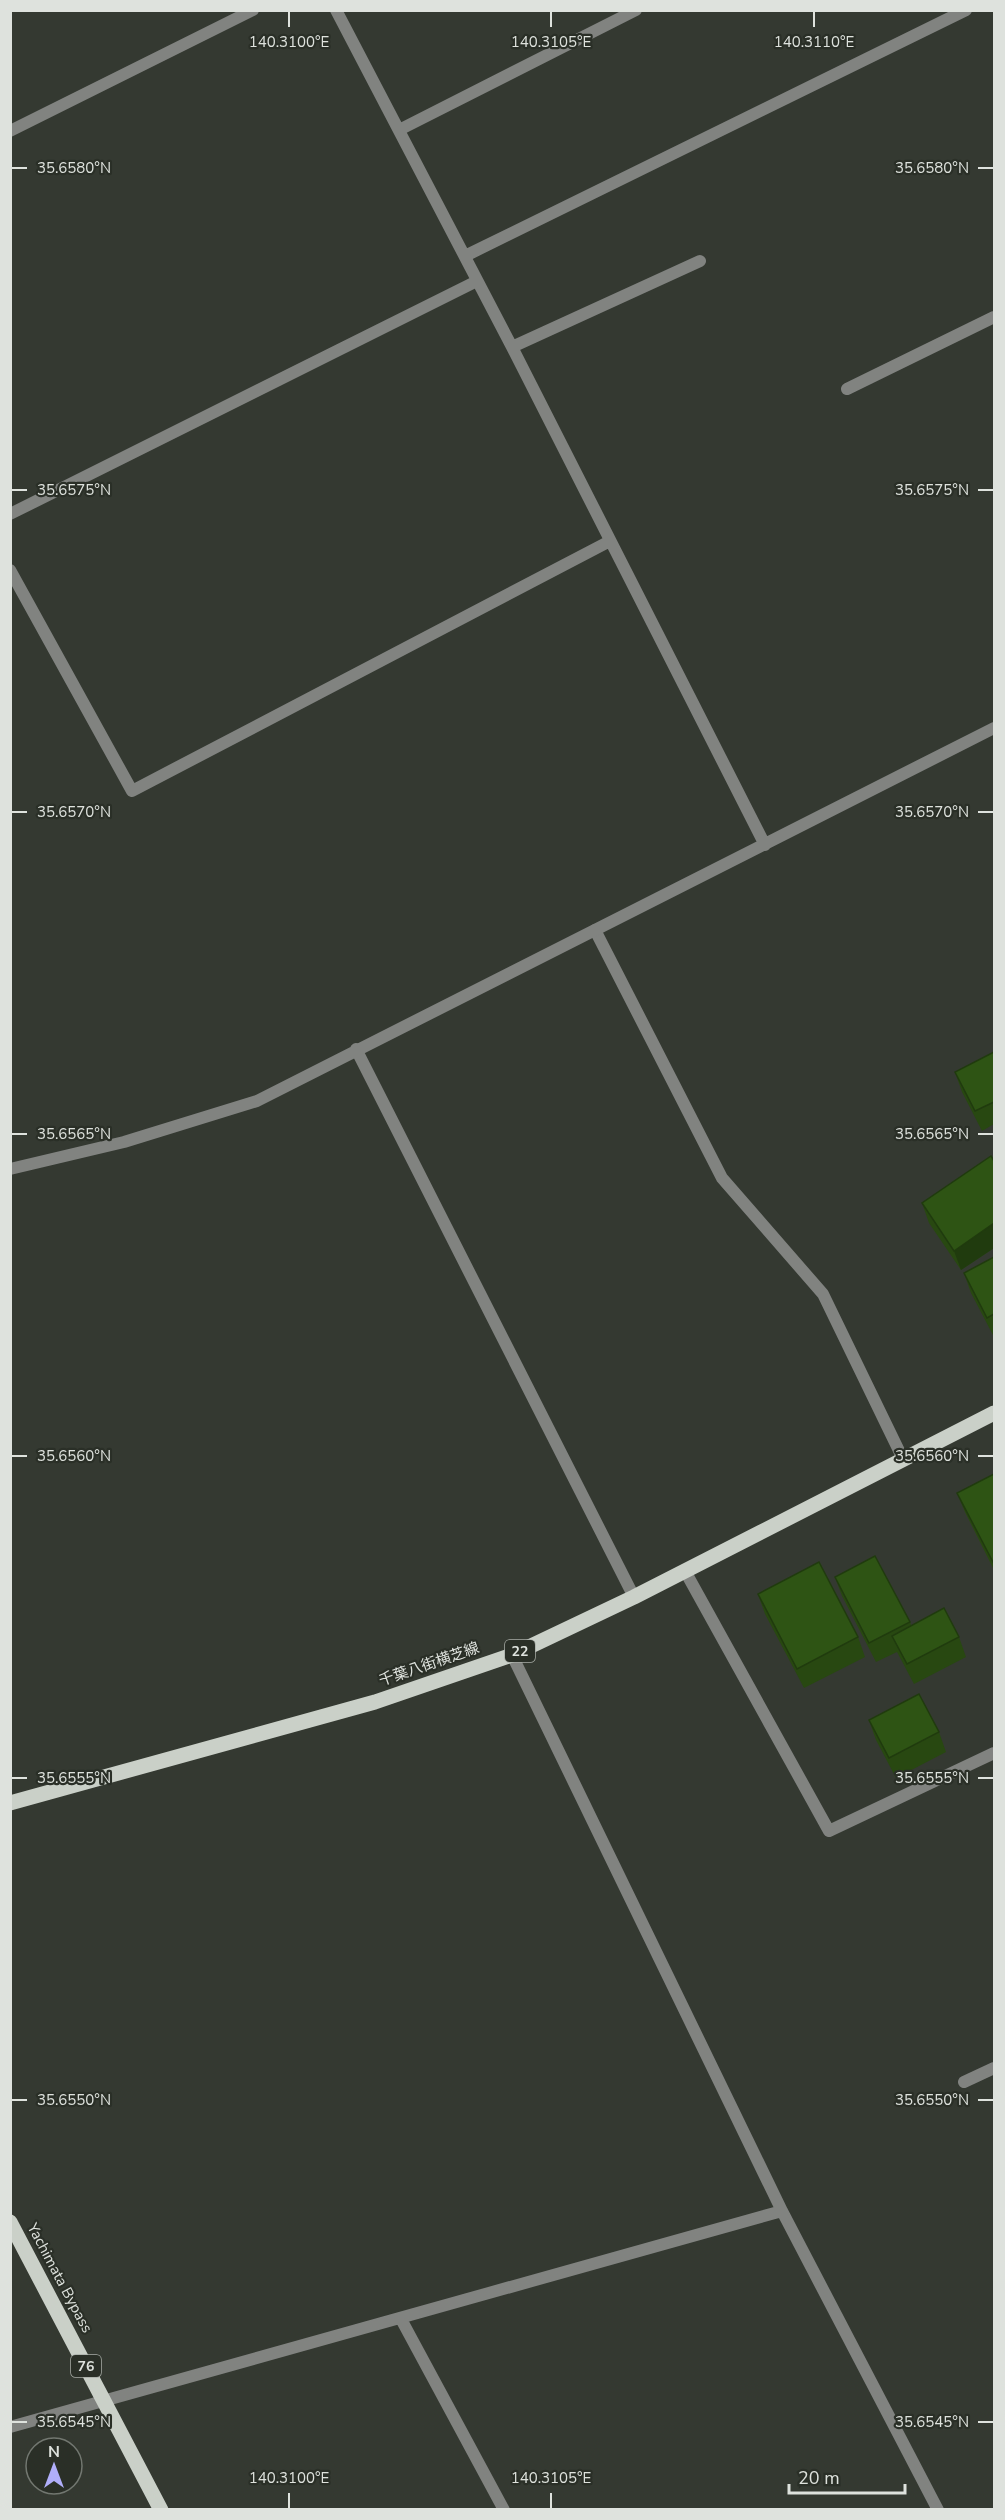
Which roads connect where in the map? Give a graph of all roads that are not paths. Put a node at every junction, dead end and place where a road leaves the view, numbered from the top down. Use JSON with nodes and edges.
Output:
{"nodes":[{"id":1,"x":253,"y":10,"type":"edge"},
{"id":2,"x":336,"y":10,"type":"edge"},
{"id":3,"x":636,"y":10,"type":"edge"},
{"id":4,"x":966,"y":10,"type":"edge"},
{"id":5,"x":399,"y":130,"type":"junction"},
{"id":6,"x":10,"y":131,"type":"edge"},
{"id":7,"x":465,"y":256,"type":"junction"},
{"id":8,"x":700,"y":261,"type":"dead end"},
{"id":9,"x":477,"y":281,"type":"junction"},
{"id":10,"x":994,"y":317,"type":"edge"},
{"id":11,"x":512,"y":347,"type":"junction"},
{"id":12,"x":847,"y":389,"type":"dead end"},
{"id":13,"x":10,"y":514,"type":"edge"},
{"id":14,"x":610,"y":541,"type":"junction"},
{"id":15,"x":10,"y":570,"type":"edge"},
{"id":16,"x":994,"y":728,"type":"edge"},
{"id":17,"x":765,"y":845,"type":"junction"},
{"id":18,"x":595,"y":930,"type":"junction"},
{"id":19,"x":356,"y":1049,"type":"junction"},
{"id":20,"x":10,"y":1169,"type":"edge"},
{"id":21,"x":994,"y":1413,"type":"edge"},
{"id":22,"x":903,"y":1459,"type":"junction"},
{"id":23,"x":685,"y":1571,"type":"junction"},
{"id":24,"x":634,"y":1598,"type":"junction"},
{"id":25,"x":512,"y":1655,"type":"junction"},
{"id":26,"x":994,"y":1753,"type":"edge"},
{"id":27,"x":10,"y":1803,"type":"edge"},
{"id":28,"x":994,"y":2068,"type":"edge"},
{"id":29,"x":963,"y":2082,"type":"dead end"},
{"id":30,"x":782,"y":2211,"type":"junction"},
{"id":31,"x":10,"y":2222,"type":"edge"},
{"id":32,"x":401,"y":2319,"type":"junction"},
{"id":33,"x":103,"y":2400,"type":"junction"},
{"id":34,"x":10,"y":2427,"type":"edge"},
{"id":35,"x":161,"y":2510,"type":"edge"},
{"id":36,"x":504,"y":2510,"type":"edge"},
{"id":37,"x":938,"y":2510,"type":"edge"}],
"edges":[{"from":1,"to":6,"type":"street"},
{"from":2,"to":5,"type":"street"},
{"from":3,"to":5,"type":"street"},
{"from":4,"to":7,"type":"street"},
{"from":5,"to":7,"type":"street"},
{"from":7,"to":9,"type":"street"},
{"from":8,"to":11,"type":"street"},
{"from":9,"to":11,"type":"street"},
{"from":9,"to":13,"type":"street"},
{"from":10,"to":12,"type":"street"},
{"from":11,"to":14,"type":"street"},
{"from":14,"to":15,"type":"street"},
{"from":14,"to":17,"type":"street"},
{"from":16,"to":17,"type":"street"},
{"from":17,"to":18,"type":"street"},
{"from":18,"to":19,"type":"street"},
{"from":18,"to":22,"type":"street"},
{"from":19,"to":20,"type":"street"},
{"from":19,"to":24,"type":"street"},
{"from":21,"to":22,"type":"main road","name":"千葉八街横芝線","number":"22"},
{"from":22,"to":23,"type":"main road","name":"千葉八街横芝線","number":"22"},
{"from":23,"to":24,"type":"main road","name":"千葉八街横芝線","number":"22"},
{"from":23,"to":26,"type":"street"},
{"from":24,"to":25,"type":"main road","name":"千葉八街横芝線","number":"22"},
{"from":25,"to":27,"type":"main road","name":"千葉八街横芝線","number":"22"},
{"from":25,"to":30,"type":"street"},
{"from":28,"to":29,"type":"street"},
{"from":30,"to":32,"type":"street"},
{"from":30,"to":37,"type":"street"},
{"from":31,"to":33,"type":"main road","name":"Yachimata Bypass","number":"76"},
{"from":32,"to":33,"type":"street"},
{"from":32,"to":36,"type":"street"},
{"from":33,"to":34,"type":"street"},
{"from":33,"to":35,"type":"main road","name":"Yachimata Bypass","number":"76"}]}
